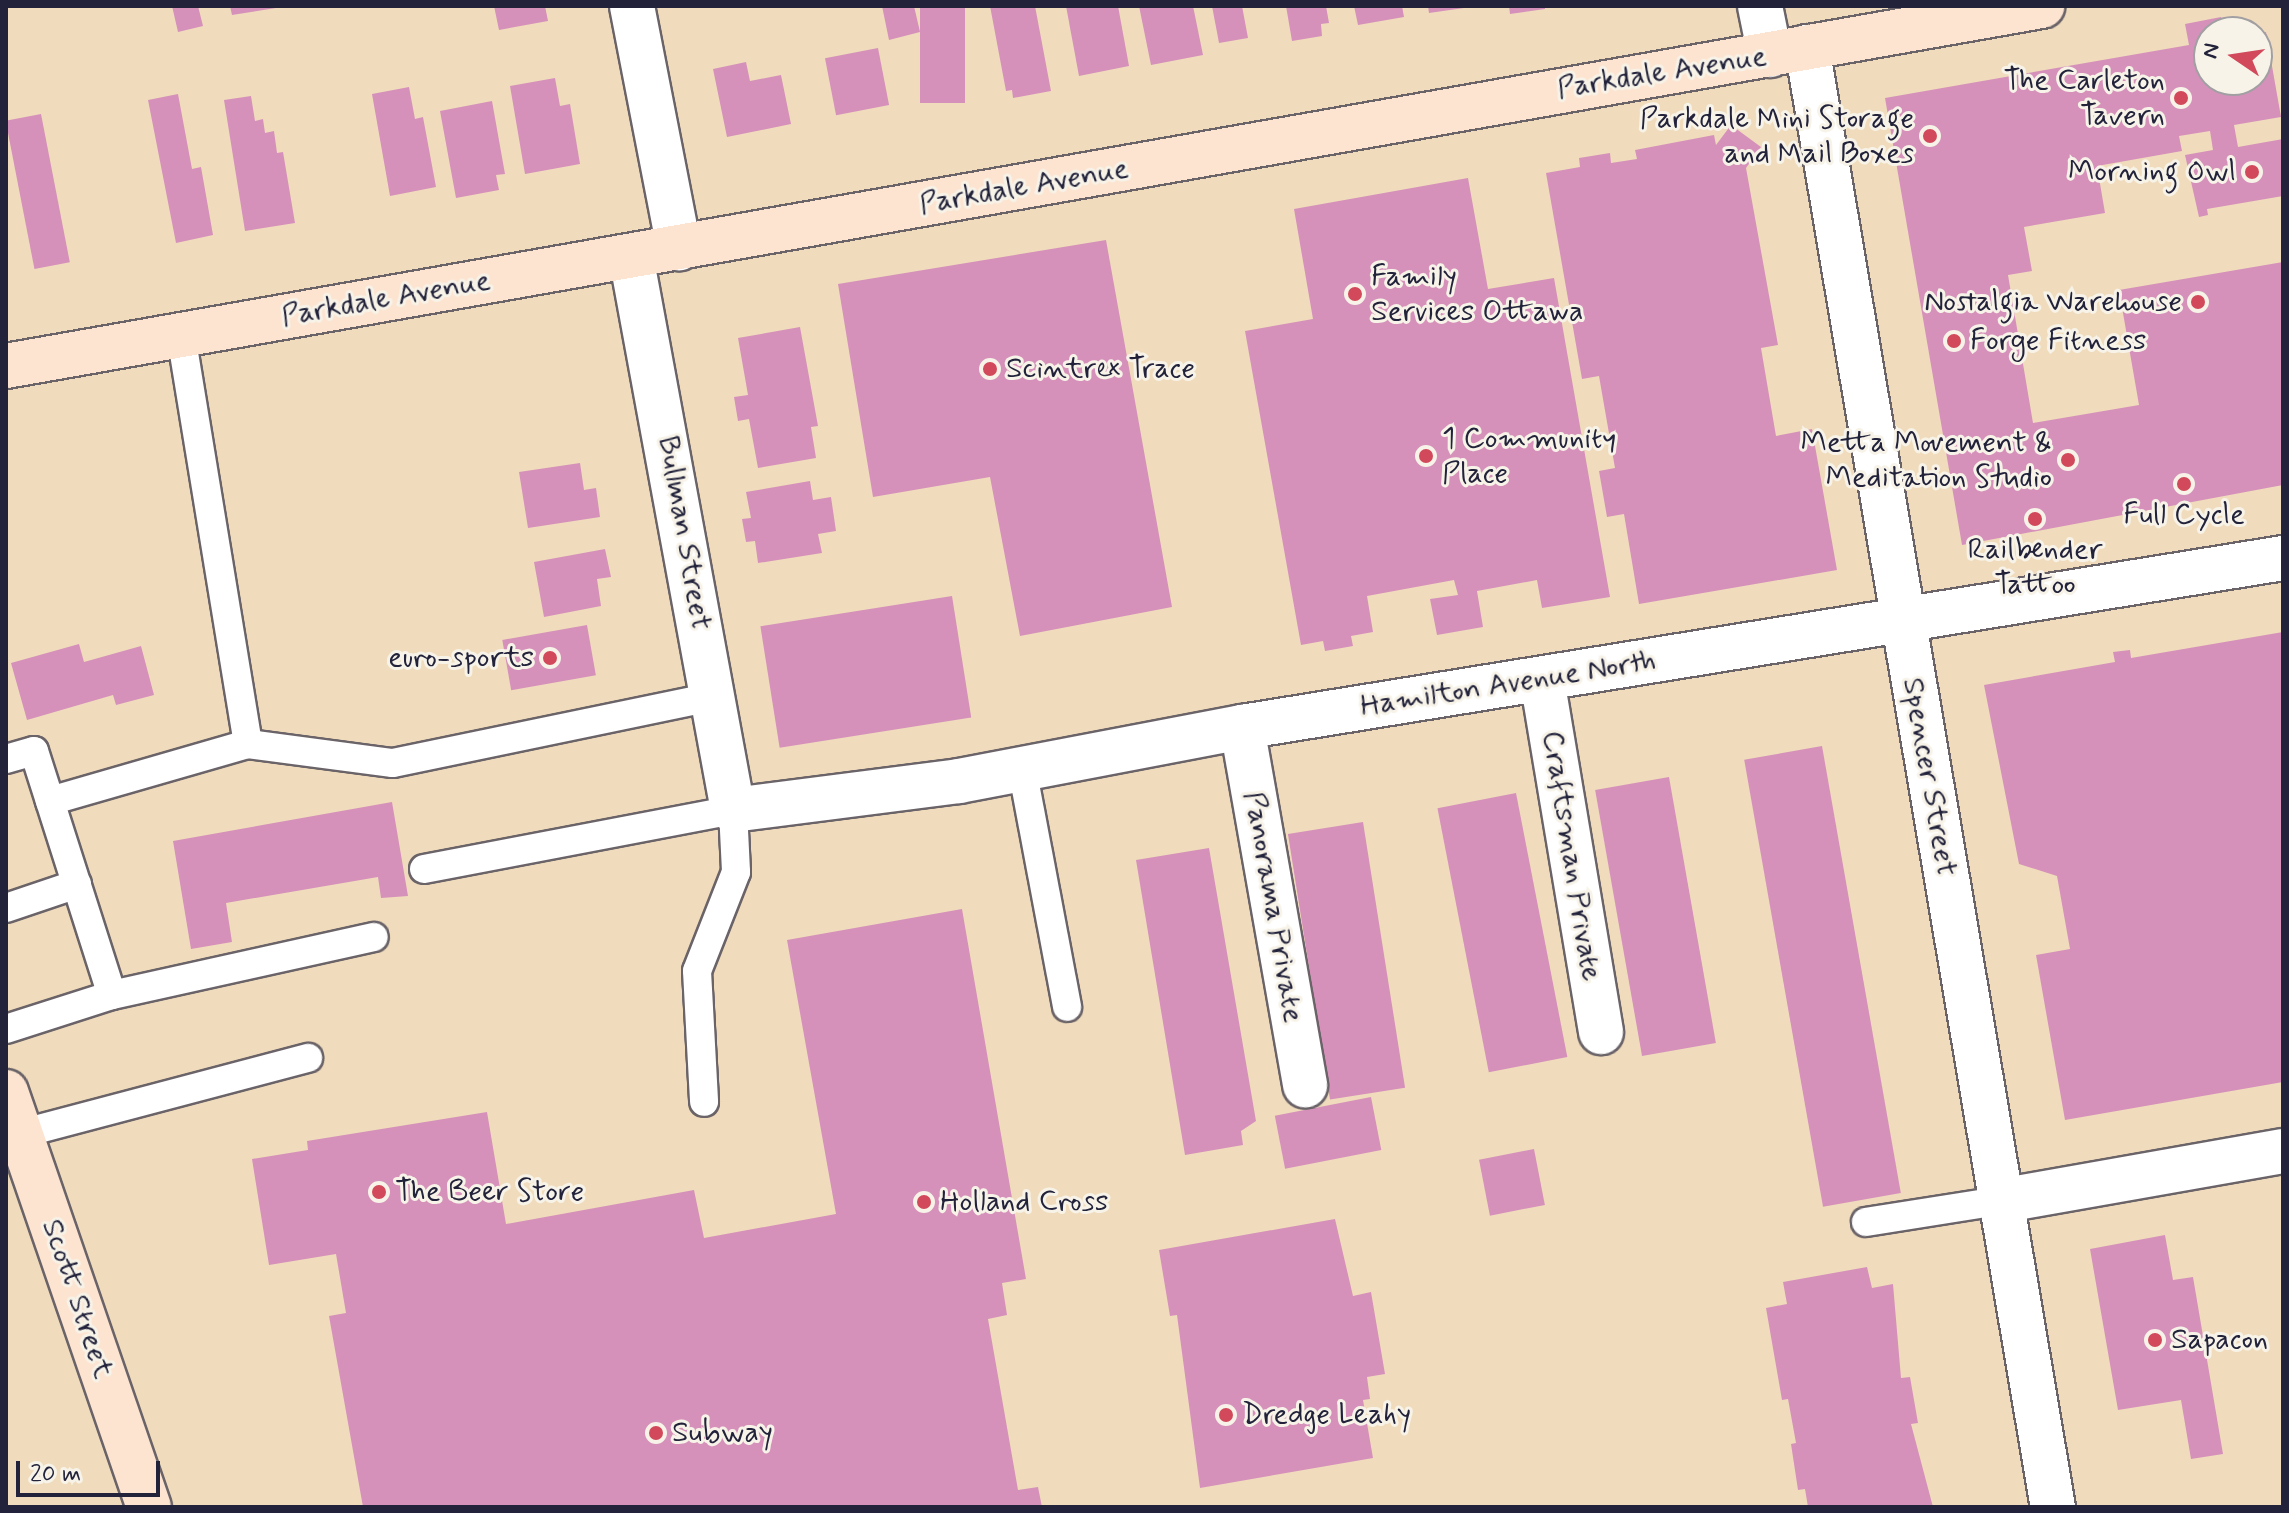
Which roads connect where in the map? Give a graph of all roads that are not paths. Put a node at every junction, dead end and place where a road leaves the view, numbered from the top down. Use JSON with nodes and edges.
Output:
{"nodes":[{"id":1,"x":632,"y":6,"type":"edge"},
{"id":2,"x":1760,"y":6,"type":"edge"},
{"id":3,"x":2042,"y":6,"type":"edge"},
{"id":4,"x":1788,"y":51,"type":"junction"},
{"id":5,"x":679,"y":248,"type":"junction"},
{"id":6,"x":631,"y":256,"type":"junction"},
{"id":7,"x":181,"y":335,"type":"junction"},
{"id":8,"x":6,"y":366,"type":"edge"},
{"id":9,"x":2283,"y":558,"type":"edge"},
{"id":10,"x":1901,"y":617,"type":"junction"},
{"id":11,"x":1542,"y":679,"type":"junction"},
{"id":12,"x":712,"y":697,"type":"junction"},
{"id":13,"x":1242,"y":727,"type":"junction"},
{"id":14,"x":248,"y":744,"type":"junction"},
{"id":15,"x":6,"y":759,"type":"edge"},
{"id":16,"x":1022,"y":768,"type":"junction"},
{"id":17,"x":50,"y":801,"type":"junction"},
{"id":18,"x":733,"y":810,"type":"junction"},
{"id":19,"x":424,"y":869,"type":"dead end"},
{"id":20,"x":77,"y":884,"type":"junction"},
{"id":21,"x":6,"y":908,"type":"edge"},
{"id":22,"x":374,"y":937,"type":"dead end"},
{"id":23,"x":112,"y":995,"type":"junction"},
{"id":24,"x":1067,"y":1007,"type":"dead end"},
{"id":25,"x":6,"y":1029,"type":"edge"},
{"id":26,"x":1601,"y":1032,"type":"dead end"},
{"id":27,"x":308,"y":1058,"type":"dead end"},
{"id":28,"x":1305,"y":1086,"type":"dead end"},
{"id":29,"x":6,"y":1092,"type":"edge"},
{"id":30,"x":704,"y":1102,"type":"dead end"},
{"id":31,"x":20,"y":1134,"type":"junction"},
{"id":32,"x":2283,"y":1151,"type":"edge"},
{"id":33,"x":2005,"y":1200,"type":"junction"},
{"id":34,"x":1866,"y":1222,"type":"dead end"},
{"id":35,"x":149,"y":1507,"type":"edge"},
{"id":36,"x":2053,"y":1507,"type":"edge"}],
"edges":[{"from":1,"to":5,"type":"street"},
{"from":2,"to":4,"type":"street","name":"Spencer Street"},
{"from":3,"to":4,"type":"main road","name":"Parkdale Avenue"},
{"from":4,"to":5,"type":"main road","name":"Parkdale Avenue"},
{"from":4,"to":10,"type":"street","name":"Spencer Street"},
{"from":5,"to":6,"type":"main road","name":"Parkdale Avenue"},
{"from":6,"to":7,"type":"main road","name":"Parkdale Avenue"},
{"from":6,"to":12,"type":"street","name":"Bullman Street"},
{"from":7,"to":8,"type":"main road","name":"Parkdale Avenue"},
{"from":7,"to":14,"type":"lane"},
{"from":9,"to":10,"type":"street","name":"Hamilton Avenue North"},
{"from":10,"to":11,"type":"street","name":"Hamilton Avenue North"},
{"from":10,"to":33,"type":"street","name":"Spencer Street"},
{"from":11,"to":13,"type":"street","name":"Hamilton Avenue North"},
{"from":11,"to":26,"type":"street","name":"Craftsman Private"},
{"from":12,"to":14,"type":"lane"},
{"from":12,"to":18,"type":"street","name":"Bullman Street"},
{"from":13,"to":16,"type":"street","name":"Hamilton Avenue North"},
{"from":13,"to":28,"type":"street","name":"Panorama Private"},
{"from":14,"to":17,"type":"lane"},
{"from":15,"to":17,"type":"lane"},
{"from":16,"to":18,"type":"street","name":"Hamilton Avenue North"},
{"from":16,"to":24,"type":"lane"},
{"from":17,"to":20,"type":"lane"},
{"from":18,"to":19,"type":"lane"},
{"from":18,"to":30,"type":"lane"},
{"from":20,"to":21,"type":"lane"},
{"from":20,"to":23,"type":"lane"},
{"from":22,"to":23,"type":"lane"},
{"from":23,"to":25,"type":"lane"},
{"from":27,"to":31,"type":"lane"},
{"from":29,"to":31,"type":"main road","name":"Scott Street"},
{"from":31,"to":35,"type":"main road","name":"Scott Street"},
{"from":32,"to":33,"type":"street"},
{"from":33,"to":34,"type":"lane"},
{"from":33,"to":36,"type":"street","name":"Spencer Street"}]}
